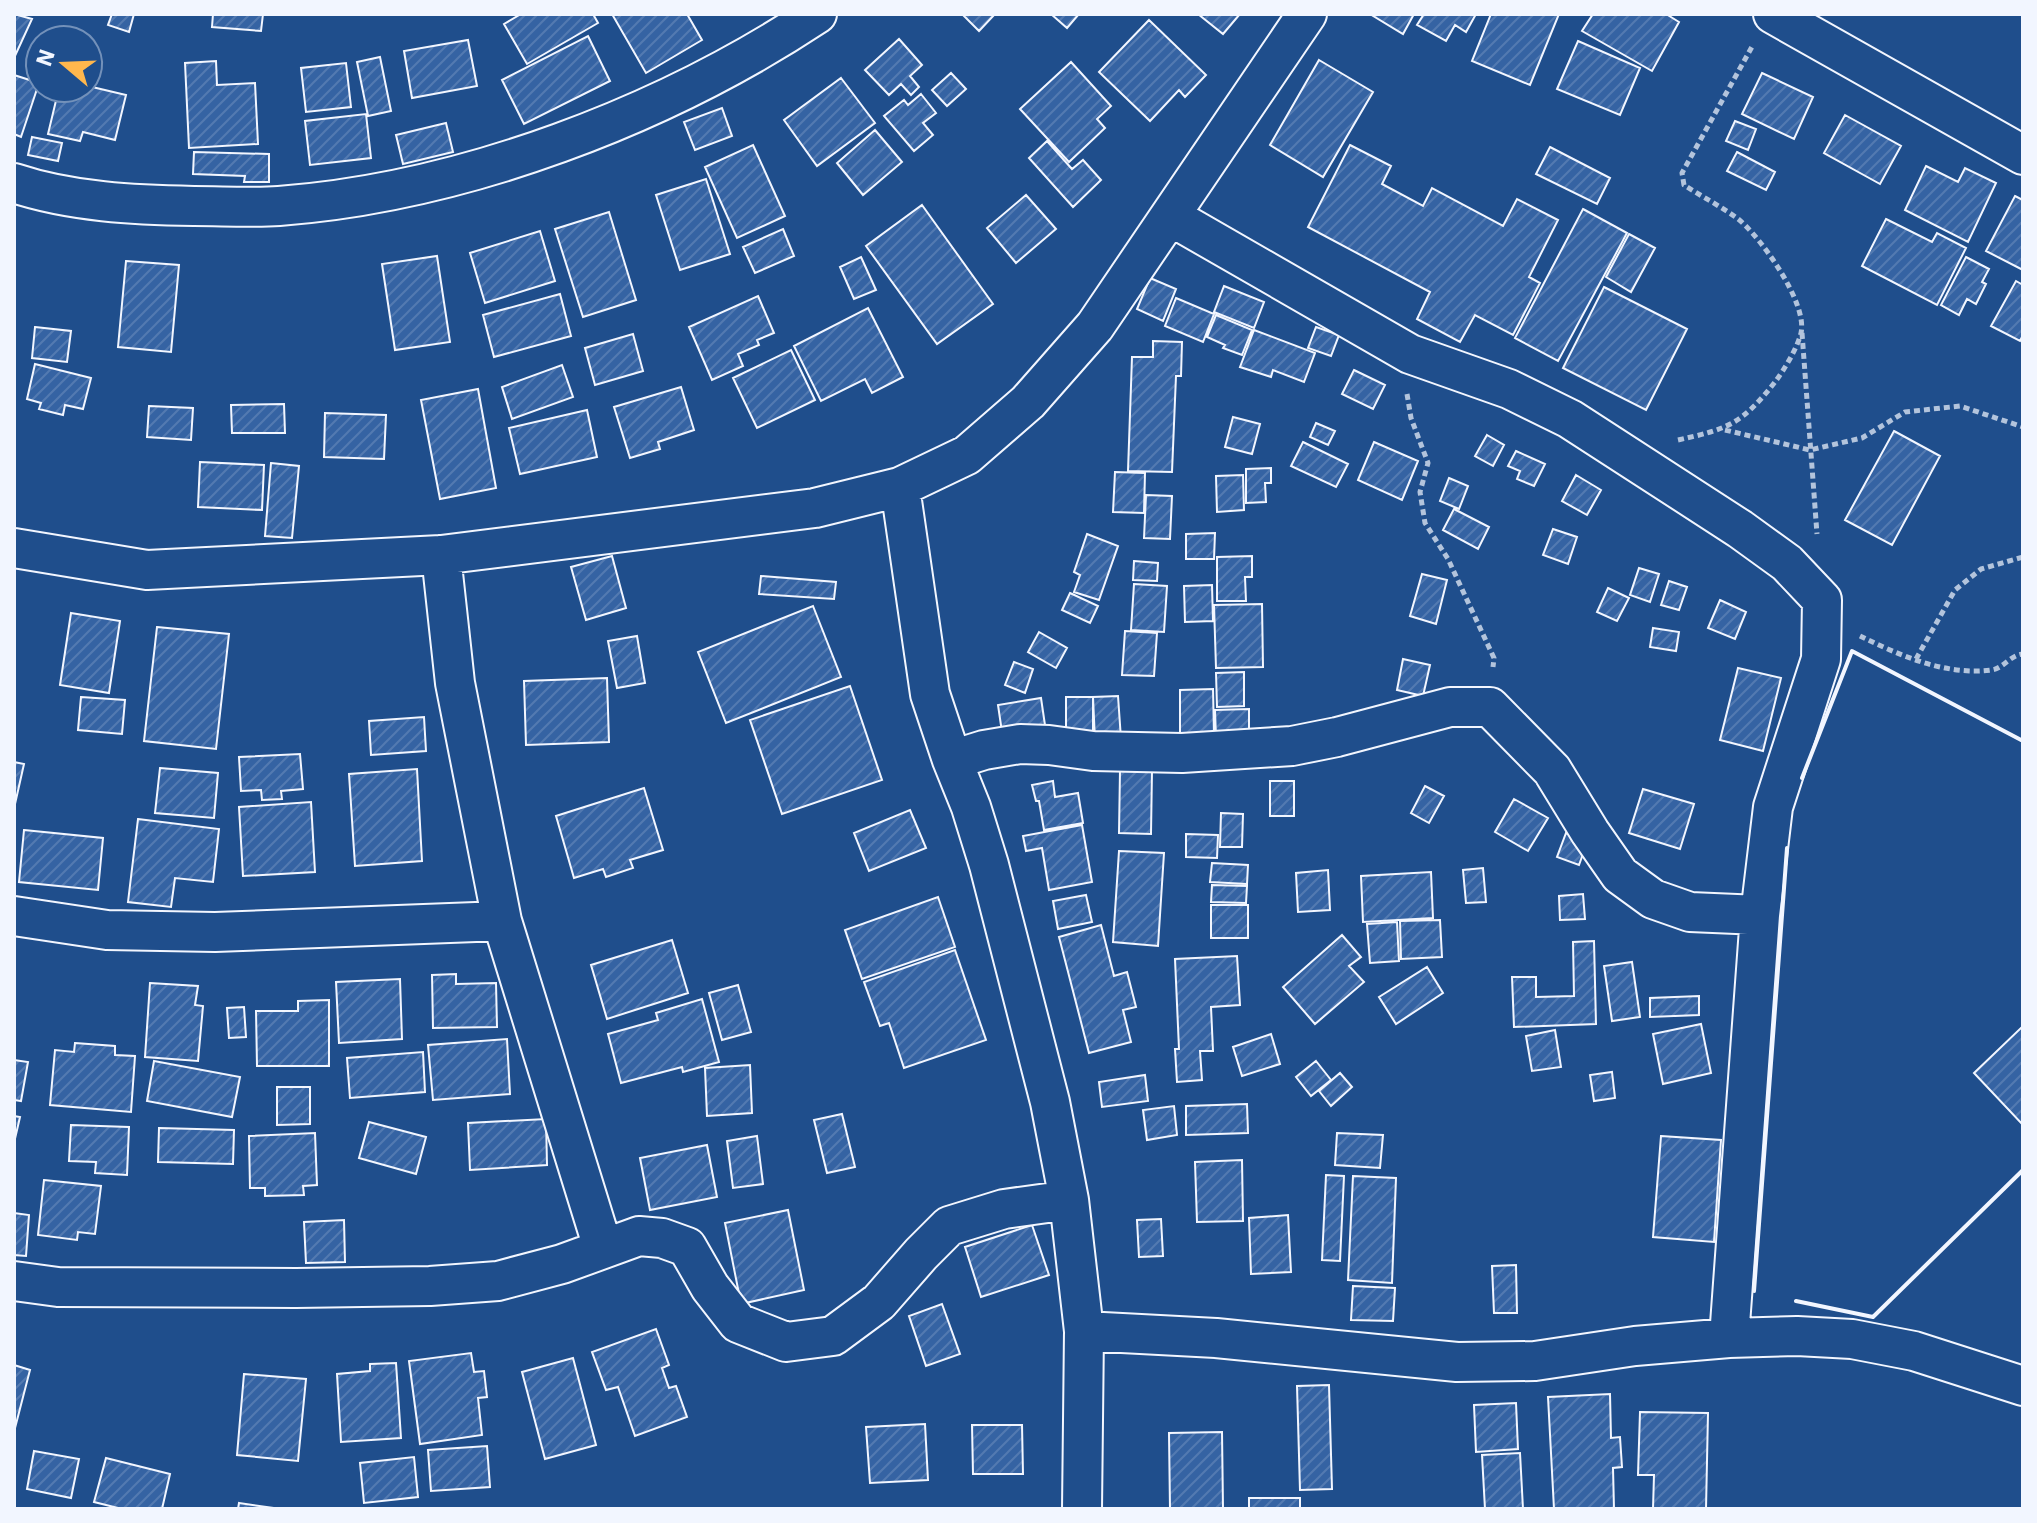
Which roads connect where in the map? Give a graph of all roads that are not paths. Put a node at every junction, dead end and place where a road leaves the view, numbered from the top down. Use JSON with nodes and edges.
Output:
{"nodes":[{"id":1,"x":817,"y":14,"type":"edge"},
{"id":2,"x":1307,"y":14,"type":"edge"},
{"id":3,"x":1764,"y":27,"type":"edge"},
{"id":4,"x":2023,"y":155,"type":"edge"},
{"id":5,"x":14,"y":183,"type":"edge"},
{"id":6,"x":1170,"y":216,"type":"junction"},
{"id":7,"x":900,"y":487,"type":"junction"},
{"id":8,"x":14,"y":548,"type":"edge"},
{"id":9,"x":441,"y":555,"type":"junction"},
{"id":10,"x":952,"y":760,"type":"junction"},
{"id":11,"x":1760,"y":915,"type":"junction"},
{"id":12,"x":14,"y":916,"type":"edge"},
{"id":13,"x":502,"y":921,"type":"junction"},
{"id":14,"x":1069,"y":1200,"type":"junction"},
{"id":15,"x":603,"y":1248,"type":"junction"},
{"id":16,"x":14,"y":1281,"type":"edge"},
{"id":17,"x":1084,"y":1331,"type":"junction"},
{"id":18,"x":1729,"y":1338,"type":"junction"},
{"id":19,"x":2023,"y":1386,"type":"edge"},
{"id":20,"x":1082,"y":1509,"type":"edge"}],
"edges":[{"from":1,"to":5,"type":"street"},
{"from":2,"to":6,"type":"street"},
{"from":3,"to":4,"type":"street"},
{"from":6,"to":7,"type":"street"},
{"from":6,"to":11,"type":"street"},
{"from":7,"to":9,"type":"street"},
{"from":7,"to":10,"type":"street"},
{"from":8,"to":9,"type":"street"},
{"from":9,"to":13,"type":"street"},
{"from":10,"to":11,"type":"street"},
{"from":10,"to":14,"type":"street"},
{"from":11,"to":18,"type":"street"},
{"from":12,"to":13,"type":"street"},
{"from":13,"to":15,"type":"street"},
{"from":14,"to":15,"type":"street"},
{"from":14,"to":17,"type":"street"},
{"from":15,"to":16,"type":"street"},
{"from":17,"to":18,"type":"street"},
{"from":17,"to":20,"type":"street"},
{"from":18,"to":19,"type":"street"}]}
